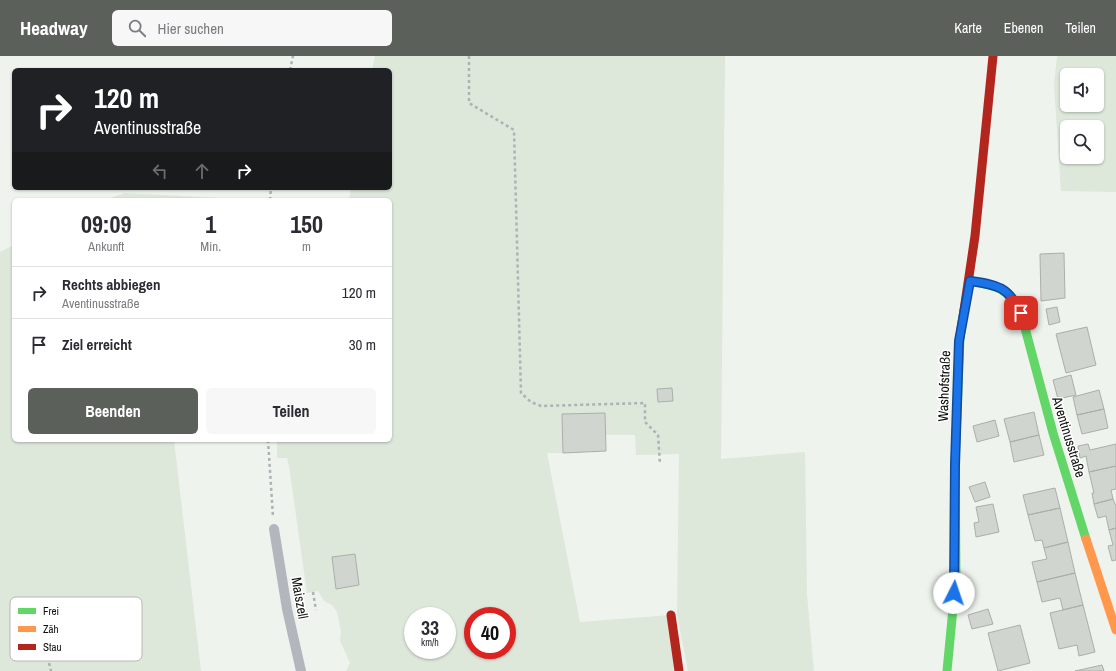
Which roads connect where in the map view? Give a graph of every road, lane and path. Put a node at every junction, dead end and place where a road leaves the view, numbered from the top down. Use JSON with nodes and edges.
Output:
{"nodes":[{"id":1,"x":293,"y":56,"type":"edge"},
{"id":2,"x":469,"y":56,"type":"edge"},
{"id":3,"x":993,"y":56,"type":"edge"},
{"id":4,"x":290,"y":68,"type":"edge"},
{"id":5,"x":970,"y":281,"type":"junction"},
{"id":6,"x":268,"y":442,"type":"edge"},
{"id":7,"x":660,"y":464,"type":"dead end"},
{"id":8,"x":274,"y":529,"type":"joint"},
{"id":9,"x":313,"y":592,"type":"dead end"},
{"id":10,"x":316,"y":610,"type":"dead end"},
{"id":11,"x":671,"y":615,"type":"dead end"},
{"id":12,"x":1116,"y":630,"type":"edge"},
{"id":13,"x":48,"y":661,"type":"edge"},
{"id":14,"x":51,"y":671,"type":"edge"},
{"id":15,"x":301,"y":671,"type":"edge"},
{"id":16,"x":679,"y":671,"type":"edge"},
{"id":17,"x":948,"y":671,"type":"edge"}],
"edges":[{"from":1,"to":4,"type":"path"},
{"from":2,"to":7,"type":"path"},
{"from":3,"to":5,"type":"street","name":"Washofstraße"},
{"from":5,"to":12,"type":"street","name":"Aventinusstraße"},
{"from":5,"to":17,"type":"street","name":"Washofstraße"},
{"from":6,"to":8,"type":"path"},
{"from":8,"to":15,"type":"lane","name":"Maiszell"},
{"from":9,"to":10,"type":"path"},
{"from":11,"to":16,"type":"street"},
{"from":13,"to":14,"type":"path"}]}
